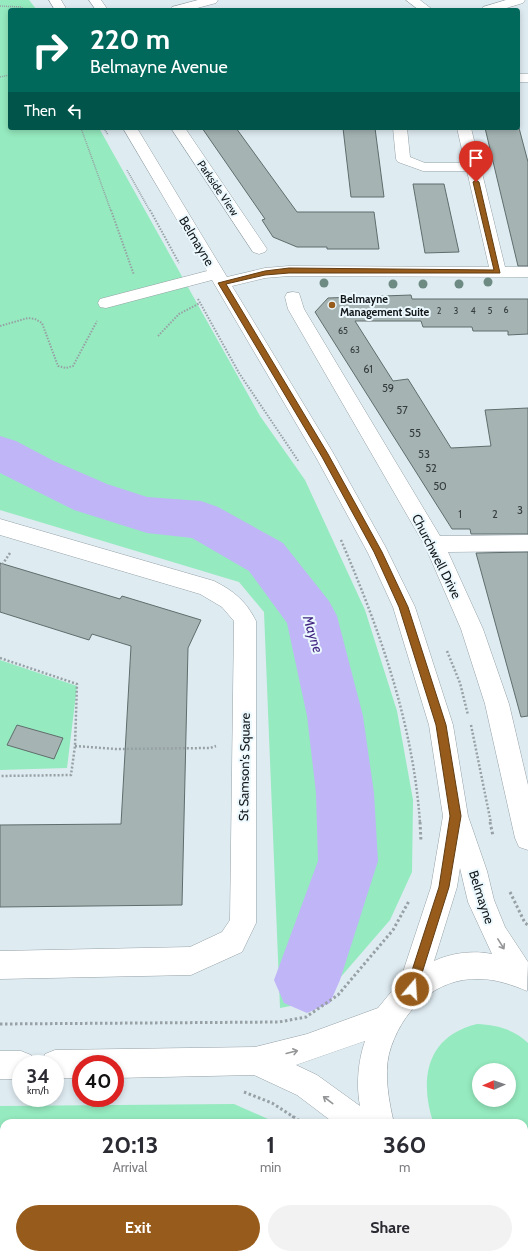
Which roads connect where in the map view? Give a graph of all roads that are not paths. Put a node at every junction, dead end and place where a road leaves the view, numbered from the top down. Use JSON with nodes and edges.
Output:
{"nodes":[{"id":1,"x":212,"y":0,"type":"edge"},
{"id":2,"x":412,"y":0,"type":"edge"},
{"id":3,"x":520,"y":0,"type":"edge"},
{"id":4,"x":183,"y":8,"type":"edge"},
{"id":5,"x":424,"y":8,"type":"edge"},
{"id":6,"x":494,"y":8,"type":"edge"},
{"id":7,"x":131,"y":130,"type":"edge"},
{"id":8,"x":179,"y":130,"type":"edge"},
{"id":9,"x":400,"y":130,"type":"edge"},
{"id":10,"x":464,"y":130,"type":"edge"},
{"id":11,"x":473,"y":167,"type":"junction"},
{"id":12,"x":259,"y":249,"type":"dead end"},
{"id":13,"x":498,"y":272,"type":"junction"},
{"id":14,"x":528,"y":272,"type":"edge"},
{"id":15,"x":219,"y":279,"type":"junction"},
{"id":16,"x":293,"y":297,"type":"dead end"},
{"id":17,"x":106,"y":303,"type":"road end"},
{"id":18,"x":0,"y":526,"type":"edge"},
{"id":19,"x":434,"y":544,"type":"junction"},
{"id":20,"x":528,"y":544,"type":"edge"},
{"id":21,"x":520,"y":762,"type":"edge"},
{"id":22,"x":456,"y":816,"type":"junction"},
{"id":23,"x":528,"y":838,"type":"edge"},
{"id":24,"x":0,"y":965,"type":"edge"},
{"id":25,"x":524,"y":975,"type":"edge"},
{"id":26,"x":412,"y":989,"type":"junction"},
{"id":27,"x":387,"y":1019,"type":"junction"},
{"id":28,"x":255,"y":1061,"type":"junction"},
{"id":29,"x":64,"y":1064,"type":"edge"},
{"id":30,"x":0,"y":1065,"type":"edge"},
{"id":31,"x":12,"y":1065,"type":"edge"},
{"id":32,"x":354,"y":1119,"type":"edge"},
{"id":33,"x":378,"y":1119,"type":"edge"}],
"edges":[{"from":1,"to":4,"type":"street"},
{"from":2,"to":5,"type":"street"},
{"from":3,"to":6,"type":"street"},
{"from":7,"to":15,"type":"street","name":"Belmayne"},
{"from":8,"to":12,"type":"street","name":"Parkside View"},
{"from":9,"to":11,"type":"street"},
{"from":10,"to":11,"type":"street"},
{"from":11,"to":13,"type":"street"},
{"from":13,"to":14,"type":"street"},
{"from":13,"to":15,"type":"street"},
{"from":15,"to":17,"type":"street"},
{"from":15,"to":22,"type":"street","name":"Belmayne"},
{"from":16,"to":19,"type":"street","name":"Churchwell Drive"},
{"from":18,"to":24,"type":"street","name":"St Samson's Square"},
{"from":19,"to":20,"type":"street"},
{"from":19,"to":21,"type":"street","name":"Churchwell Drive"},
{"from":21,"to":23,"type":"street","name":"Churchwell Drive"},
{"from":22,"to":25,"type":"street","name":"Belmayne","one_way":true},
{"from":22,"to":26,"type":"street","name":"Belmayne"},
{"from":25,"to":26,"type":"street","name":"Belmayne"},
{"from":26,"to":27,"type":"street","name":"Belmayne"},
{"from":28,"to":27,"type":"street","one_way":true},
{"from":27,"to":33,"type":"street","name":"Belmayne"},
{"from":28,"to":29,"type":"street"},
{"from":32,"to":28,"type":"street","one_way":true},
{"from":30,"to":31,"type":"street"}]}
